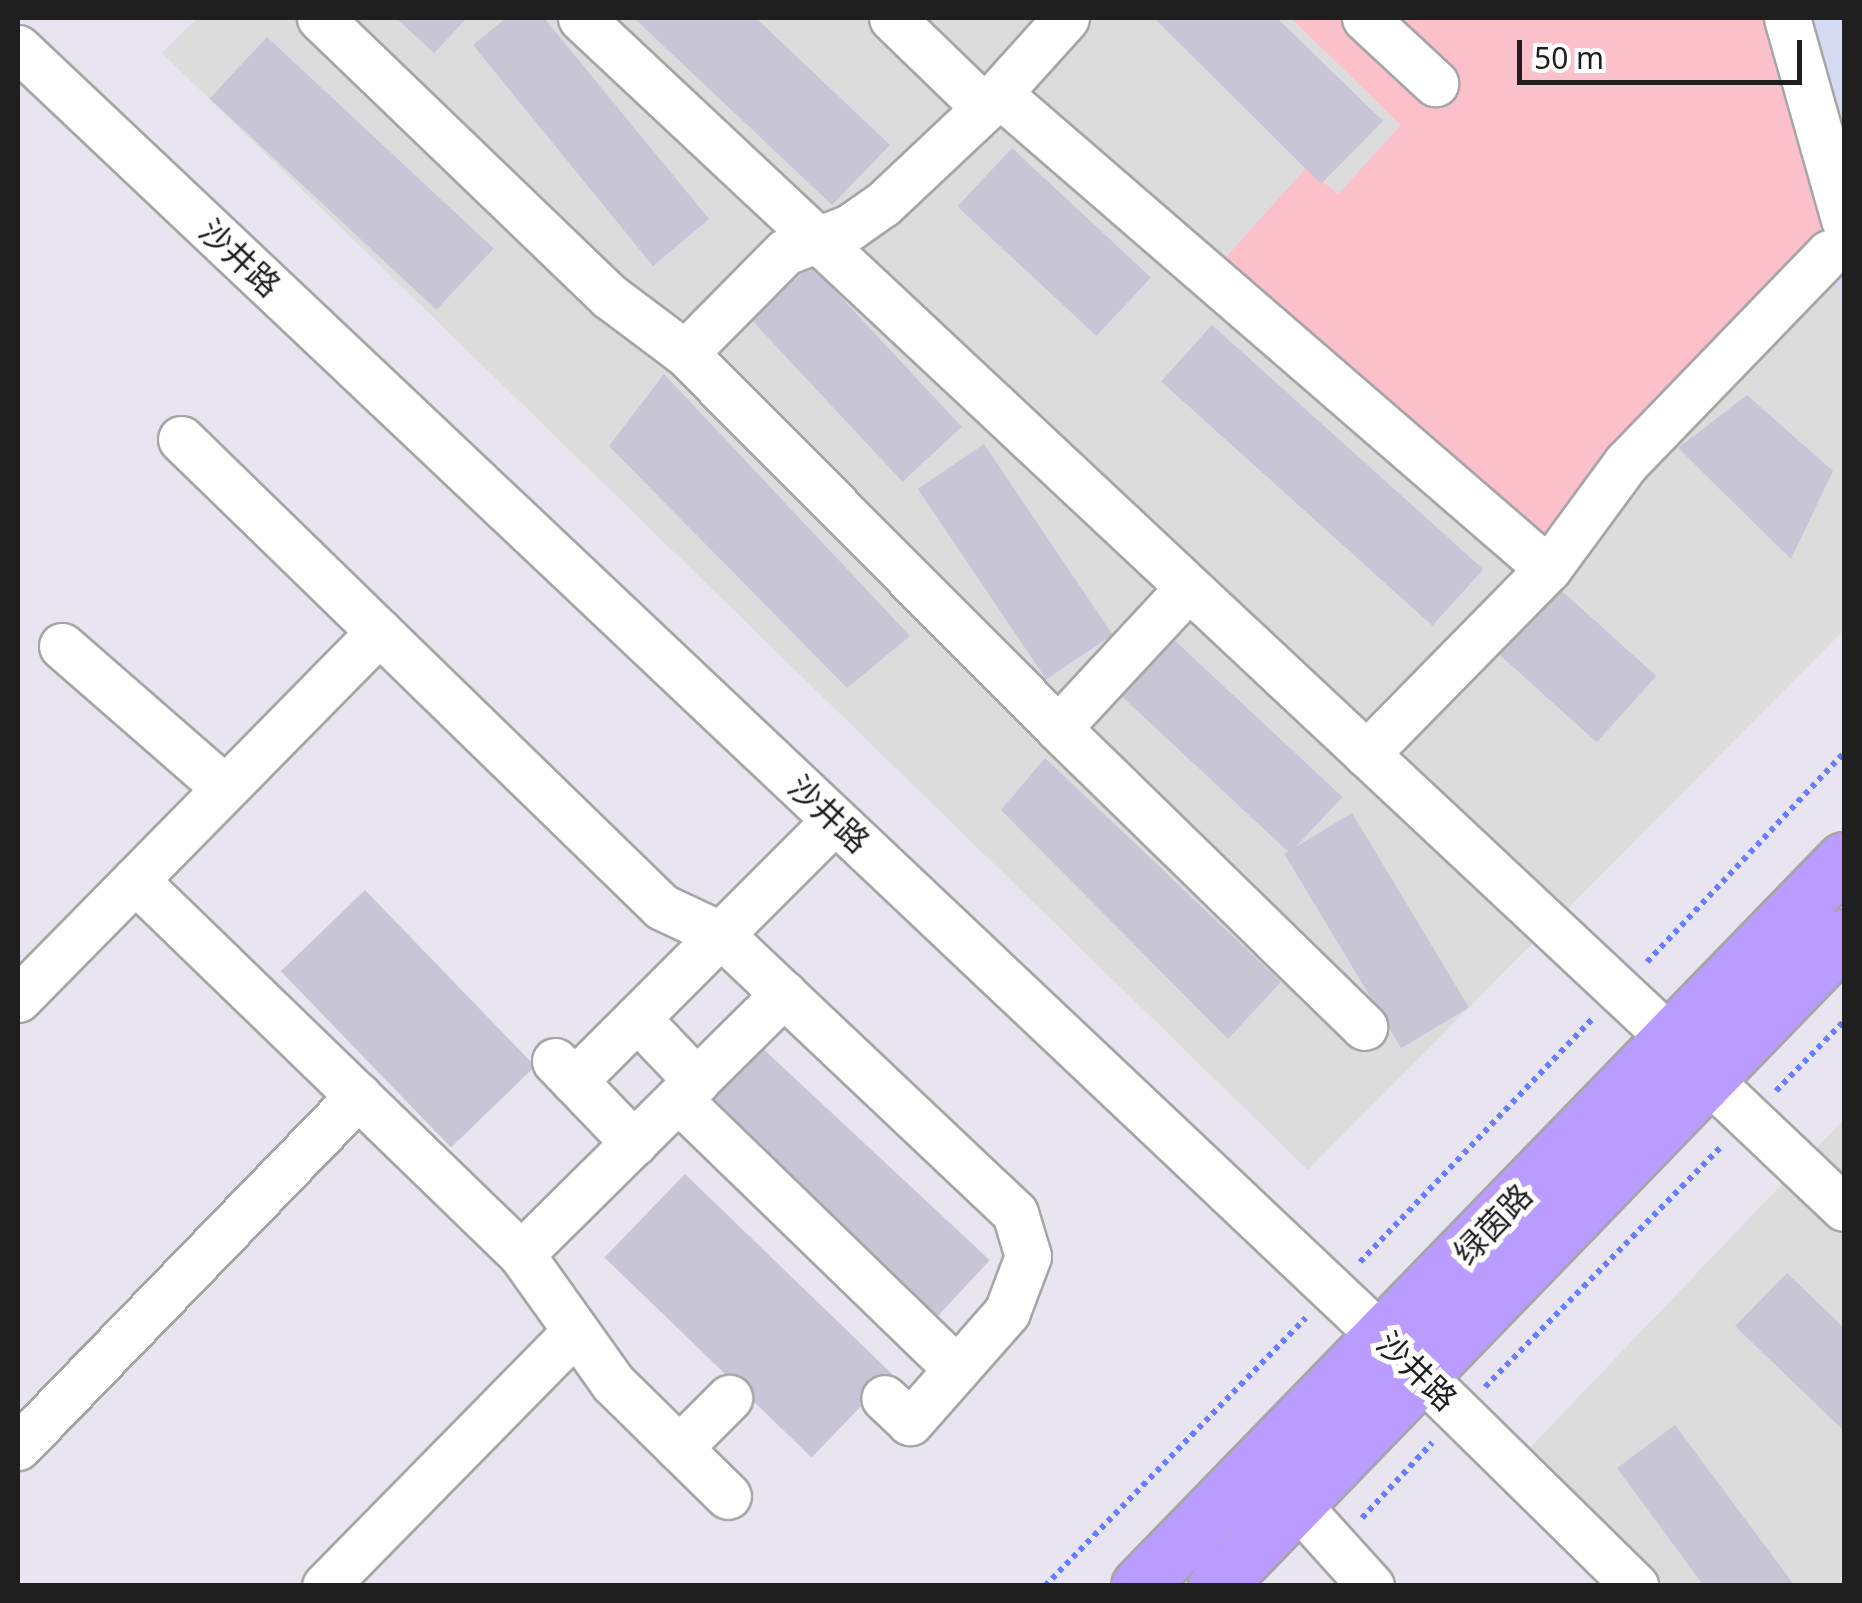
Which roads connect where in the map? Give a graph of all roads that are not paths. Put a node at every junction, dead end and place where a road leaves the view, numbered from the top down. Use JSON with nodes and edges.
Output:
{"nodes":[{"id":1,"x":320,"y":18,"type":"edge"},
{"id":2,"x":581,"y":18,"type":"edge"},
{"id":3,"x":892,"y":18,"type":"edge"},
{"id":4,"x":1066,"y":18,"type":"edge"},
{"id":5,"x":1365,"y":18,"type":"edge"},
{"id":6,"x":1787,"y":18,"type":"edge"},
{"id":7,"x":18,"y":48,"type":"edge"},
{"id":8,"x":1435,"y":83,"type":"dead end"},
{"id":9,"x":992,"y":101,"type":"junction"},
{"id":10,"x":1837,"y":237,"type":"edge"},
{"id":11,"x":819,"y":241,"type":"junction"},
{"id":12,"x":685,"y":353,"type":"junction"},
{"id":13,"x":181,"y":439,"type":"dead end"},
{"id":14,"x":1548,"y":569,"type":"junction"},
{"id":15,"x":1188,"y":588,"type":"junction"},
{"id":16,"x":379,"y":632,"type":"junction"},
{"id":17,"x":62,"y":646,"type":"dead end"},
{"id":18,"x":1058,"y":728,"type":"junction"},
{"id":19,"x":1366,"y":754,"type":"junction"},
{"id":20,"x":222,"y":806,"type":"junction"},
{"id":21,"x":834,"y":820,"type":"junction"},
{"id":22,"x":1844,"y":860,"type":"edge"},
{"id":23,"x":135,"y":880,"type":"junction"},
{"id":24,"x":720,"y":934,"type":"junction"},
{"id":25,"x":1844,"y":936,"type":"edge"},
{"id":26,"x":784,"y":994,"type":"junction"},
{"id":27,"x":18,"y":1000,"type":"edge"},
{"id":28,"x":637,"y":1018,"type":"junction"},
{"id":29,"x":1364,"y":1027,"type":"dead end"},
{"id":30,"x":1672,"y":1039,"type":"junction"},
{"id":31,"x":1708,"y":1078,"type":"junction"},
{"id":32,"x":688,"y":1090,"type":"junction"},
{"id":33,"x":358,"y":1096,"type":"junction"},
{"id":34,"x":634,"y":1143,"type":"junction"},
{"id":35,"x":1844,"y":1208,"type":"edge"},
{"id":36,"x":521,"y":1254,"type":"junction"},
{"id":37,"x":575,"y":1332,"type":"junction"},
{"id":38,"x":1399,"y":1354,"type":"junction"},
{"id":39,"x":957,"y":1369,"type":"junction"},
{"id":40,"x":729,"y":1398,"type":"dead end"},
{"id":41,"x":884,"y":1398,"type":"dead end"},
{"id":42,"x":18,"y":1447,"type":"edge"},
{"id":43,"x":679,"y":1448,"type":"junction"},
{"id":44,"x":728,"y":1496,"type":"dead end"},
{"id":45,"x":1313,"y":1522,"type":"junction"},
{"id":46,"x":1225,"y":1576,"type":"edge"},
{"id":47,"x":325,"y":1586,"type":"edge"},
{"id":48,"x":1139,"y":1586,"type":"edge"},
{"id":49,"x":1371,"y":1586,"type":"edge"},
{"id":50,"x":1636,"y":1586,"type":"edge"}],
"edges":[{"from":1,"to":12,"type":"street"},
{"from":2,"to":11,"type":"street"},
{"from":3,"to":9,"type":"street"},
{"from":4,"to":9,"type":"street"},
{"from":5,"to":8,"type":"street"},
{"from":6,"to":10,"type":"street"},
{"from":7,"to":21,"type":"street","name":"沙井路"},
{"from":9,"to":11,"type":"street"},
{"from":9,"to":14,"type":"street"},
{"from":10,"to":14,"type":"street"},
{"from":11,"to":12,"type":"street"},
{"from":11,"to":15,"type":"street"},
{"from":12,"to":18,"type":"street"},
{"from":13,"to":16,"type":"street"},
{"from":14,"to":19,"type":"street"},
{"from":15,"to":18,"type":"street"},
{"from":15,"to":19,"type":"street"},
{"from":16,"to":20,"type":"street"},
{"from":16,"to":24,"type":"street"},
{"from":17,"to":20,"type":"street"},
{"from":18,"to":29,"type":"street"},
{"from":19,"to":30,"type":"street"},
{"from":20,"to":23,"type":"street"},
{"from":21,"to":24,"type":"street"},
{"from":21,"to":38,"type":"street","name":"沙井路"},
{"from":22,"to":30,"type":"main road","name":"绿茵路"},
{"from":23,"to":27,"type":"street"},
{"from":23,"to":33,"type":"street"},
{"from":24,"to":26,"type":"street"},
{"from":24,"to":28,"type":"street"},
{"from":25,"to":31,"type":"main road","name":"绿茵路"},
{"from":26,"to":32,"type":"street"},
{"from":26,"to":39,"type":"street"},
{"from":28,"to":32,"type":"street"},
{"from":28,"to":34,"type":"street"},
{"from":30,"to":38,"type":"main road","name":"绿茵路"},
{"from":31,"to":35,"type":"street"},
{"from":31,"to":38,"type":"main road","name":"绿茵路"},
{"from":32,"to":34,"type":"street"},
{"from":32,"to":39,"type":"street"},
{"from":33,"to":36,"type":"street"},
{"from":33,"to":42,"type":"street"},
{"from":34,"to":36,"type":"street"},
{"from":36,"to":37,"type":"street"},
{"from":37,"to":43,"type":"street"},
{"from":37,"to":47,"type":"street"},
{"from":38,"to":45,"type":"main road","name":"绿茵路"},
{"from":38,"to":48,"type":"main road","name":"绿茵路"},
{"from":38,"to":50,"type":"street","name":"沙井路"},
{"from":39,"to":41,"type":"street"},
{"from":40,"to":43,"type":"street"},
{"from":43,"to":44,"type":"street"},
{"from":45,"to":46,"type":"main road","name":"绿茵路"},
{"from":45,"to":49,"type":"street"}]}
